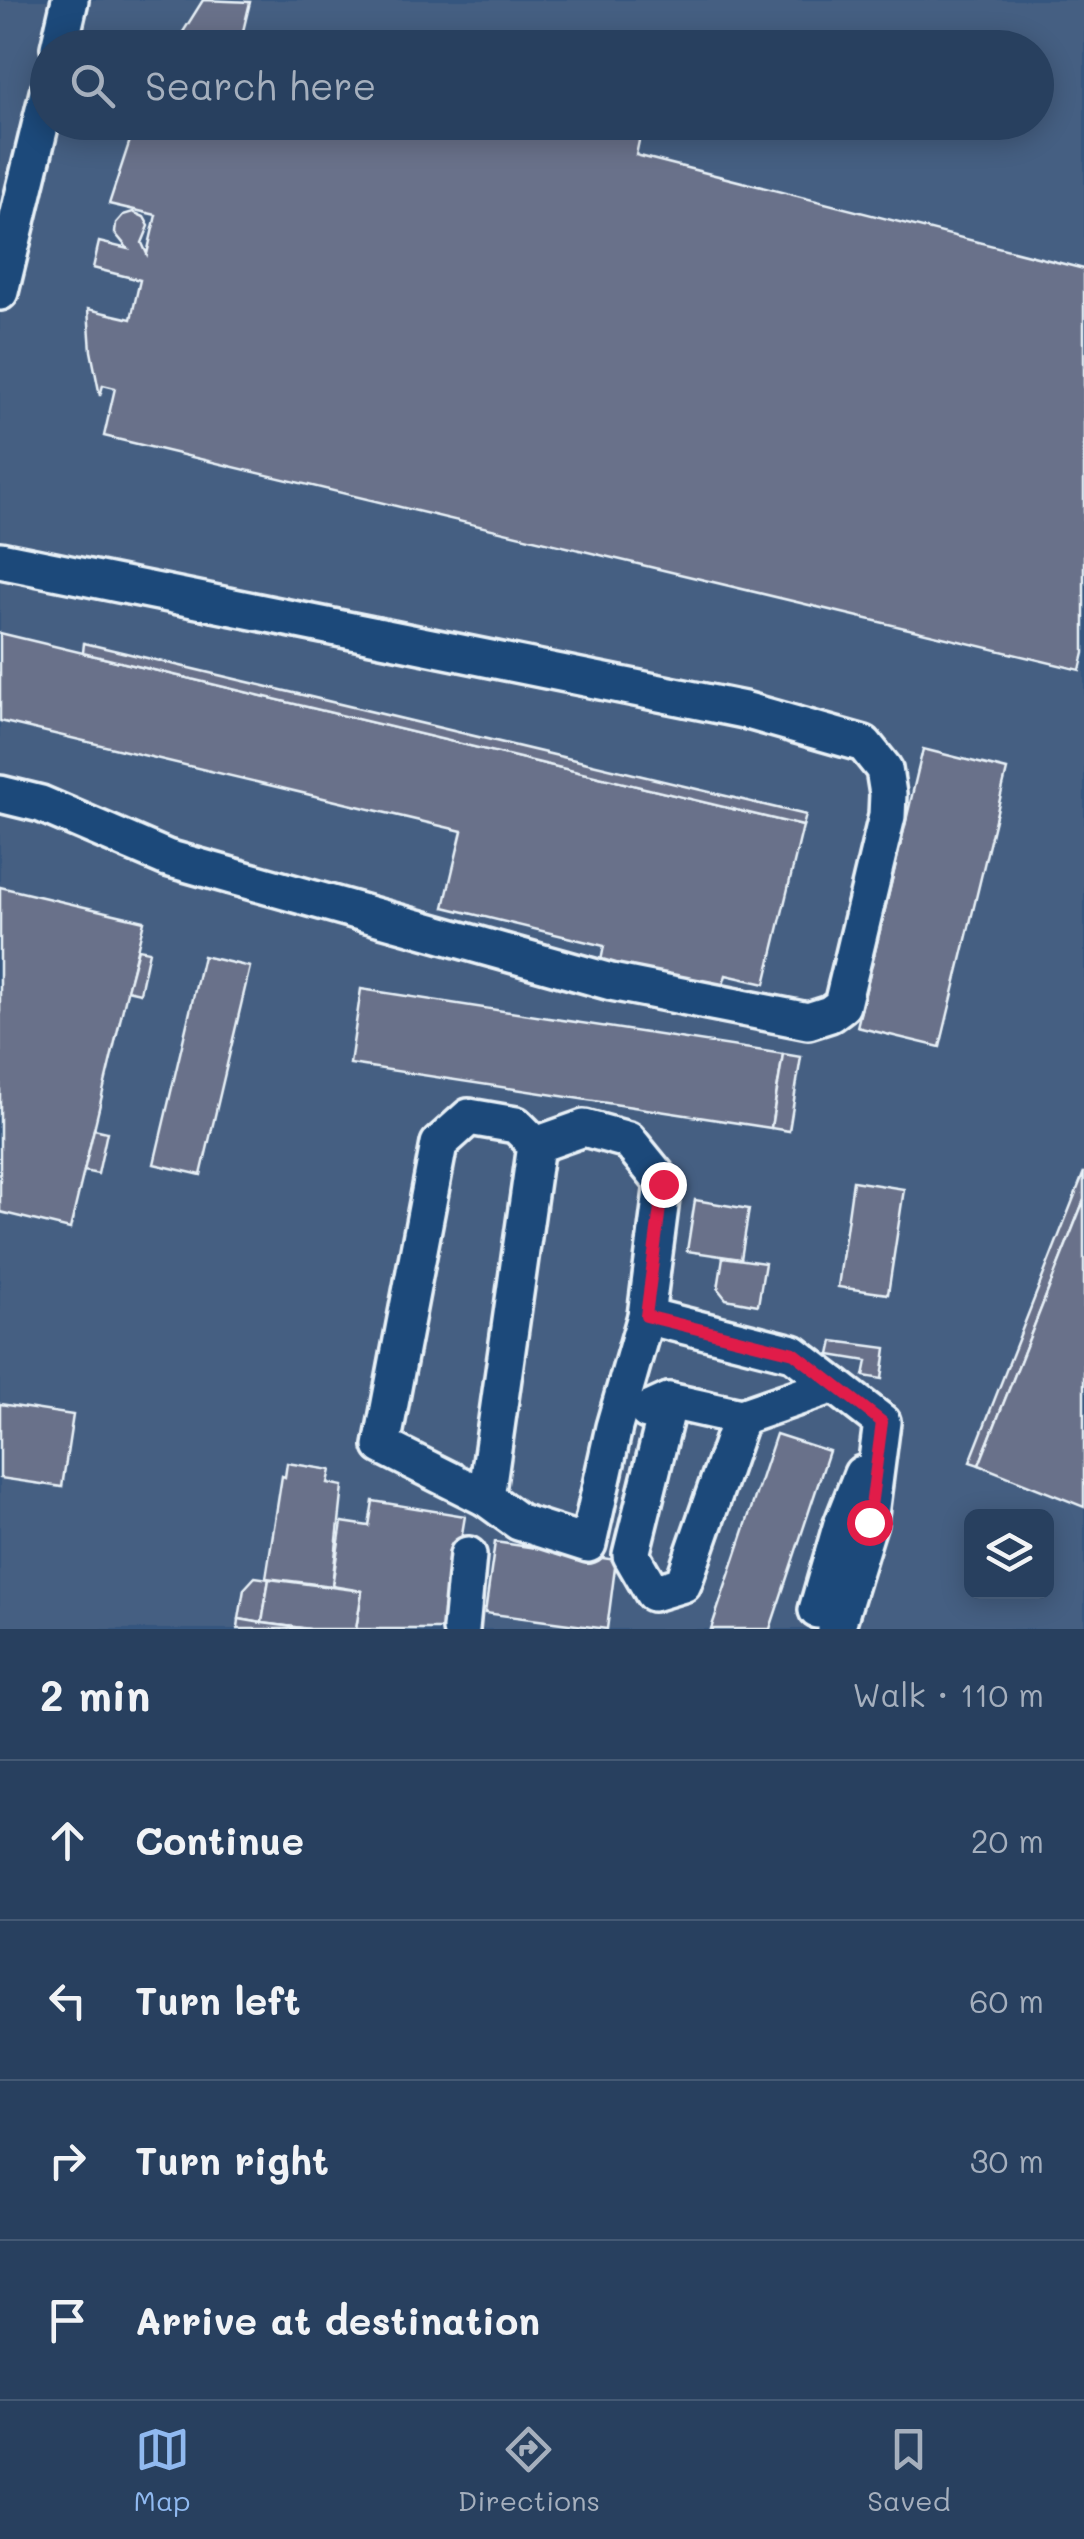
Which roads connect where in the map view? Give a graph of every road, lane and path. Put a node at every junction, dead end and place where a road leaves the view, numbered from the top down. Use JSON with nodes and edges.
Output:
{"nodes":[{"id":1,"x":70,"y":0,"type":"edge"},
{"id":2,"x":63,"y":30,"type":"edge"},
{"id":3,"x":30,"y":131,"type":"edge"},
{"id":4,"x":15,"y":162,"type":"edge"},
{"id":5,"x":0,"y":292,"type":"edge"},
{"id":6,"x":0,"y":560,"type":"edge"},
{"id":7,"x":0,"y":794,"type":"edge"},
{"id":8,"x":536,"y":1145,"type":"junction"},
{"id":9,"x":646,"y":1316,"type":"junction"},
{"id":10,"x":834,"y":1385,"type":"junction"},
{"id":11,"x":669,"y":1401,"type":"junction"},
{"id":12,"x":741,"y":1416,"type":"junction"},
{"id":13,"x":882,"y":1422,"type":"junction"},
{"id":14,"x":614,"y":1427,"type":"junction"},
{"id":15,"x":486,"y":1498,"type":"junction"},
{"id":16,"x":588,"y":1544,"type":"junction"},
{"id":17,"x":468,"y":1555,"type":"dead end"},
{"id":18,"x":631,"y":1555,"type":"junction"},
{"id":19,"x":461,"y":1629,"type":"edge"},
{"id":20,"x":811,"y":1629,"type":"edge"},
{"id":21,"x":836,"y":1629,"type":"edge"}],
"edges":[{"from":1,"to":2,"type":"street"},
{"from":3,"to":4,"type":"street"},
{"from":4,"to":5,"type":"street"},
{"from":6,"to":7,"type":"street"},
{"from":8,"to":9,"type":"street"},
{"from":8,"to":15,"type":"street"},
{"from":8,"to":15,"type":"street"},
{"from":9,"to":10,"type":"street"},
{"from":9,"to":14,"type":"street"},
{"from":10,"to":12,"type":"street"},
{"from":10,"to":13,"type":"street"},
{"from":11,"to":12,"type":"street"},
{"from":11,"to":14,"type":"street"},
{"from":11,"to":18,"type":"street"},
{"from":12,"to":18,"type":"street"},
{"from":13,"to":20,"type":"street"},
{"from":13,"to":21,"type":"street"},
{"from":14,"to":16,"type":"street"},
{"from":15,"to":16,"type":"street"},
{"from":16,"to":18,"type":"street"},
{"from":17,"to":19,"type":"street"}]}
